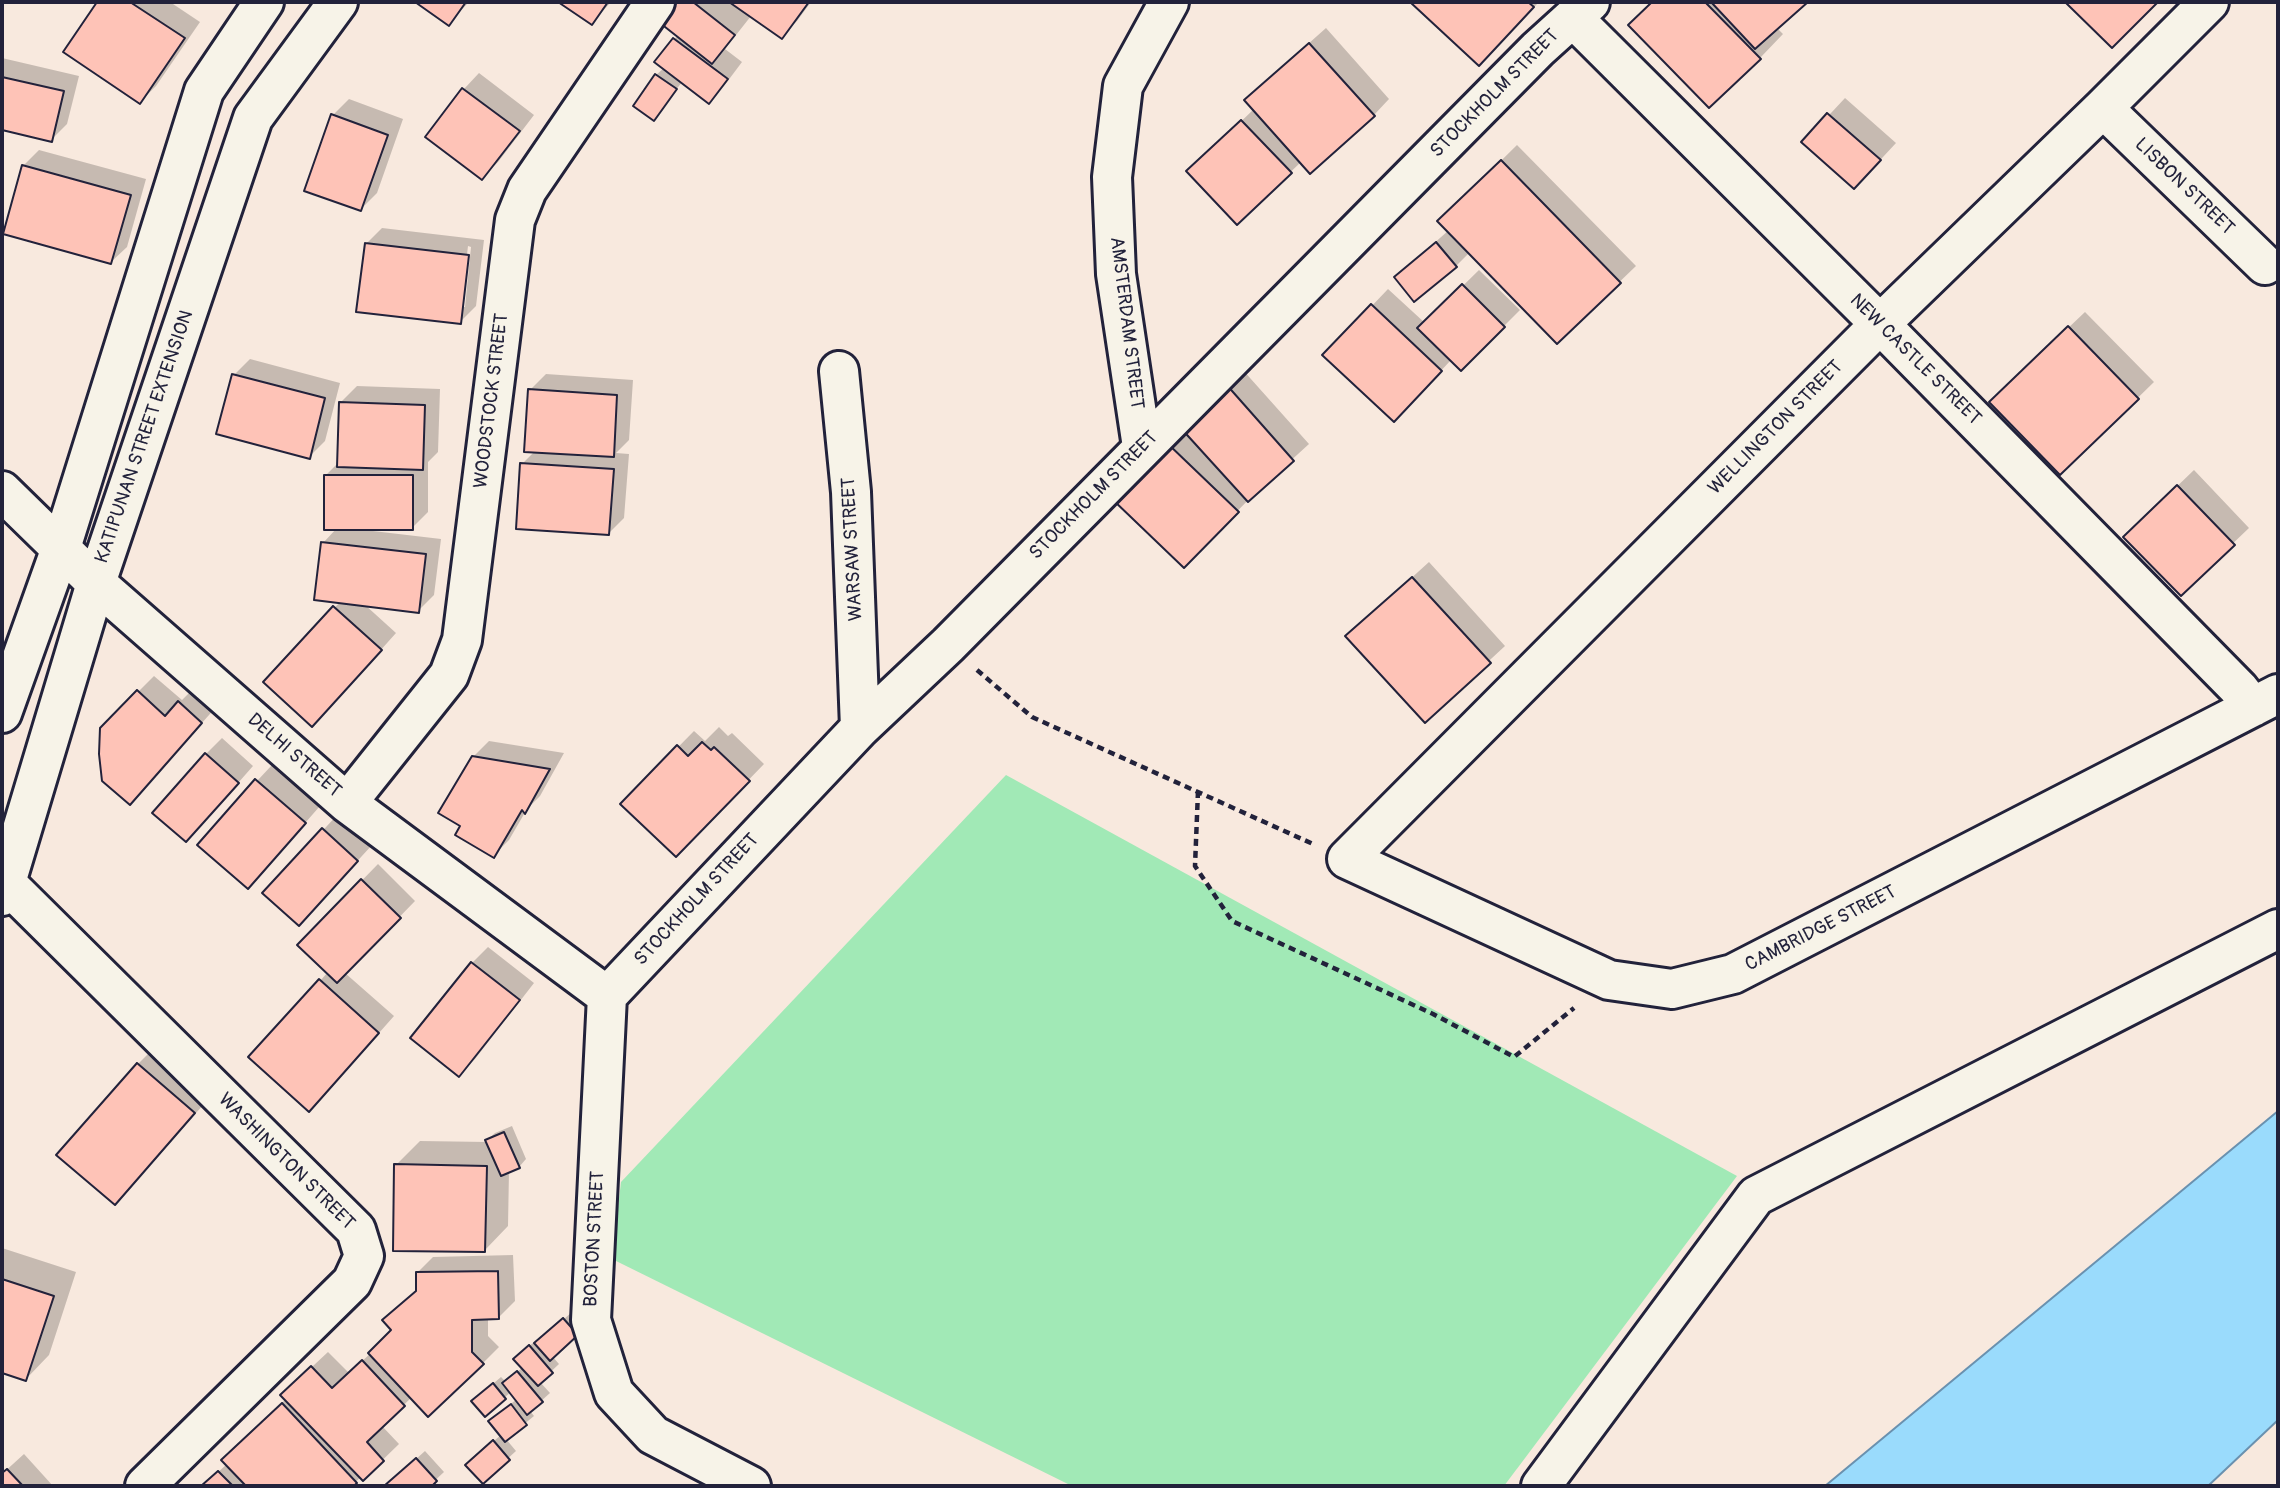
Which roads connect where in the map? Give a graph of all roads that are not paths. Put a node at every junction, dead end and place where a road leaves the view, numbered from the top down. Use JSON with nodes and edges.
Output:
{"nodes":[{"id":1,"x":264,"y":2,"type":"edge"},
{"id":2,"x":338,"y":2,"type":"edge"},
{"id":3,"x":655,"y":2,"type":"edge"},
{"id":4,"x":1169,"y":2,"type":"edge"},
{"id":5,"x":2209,"y":2,"type":"edge"},
{"id":6,"x":1581,"y":10,"type":"edge"},
{"id":7,"x":2103,"y":108,"type":"junction"},
{"id":8,"x":2265,"y":265,"type":"dead end"},
{"id":9,"x":1880,"y":324,"type":"junction"},
{"id":10,"x":839,"y":371,"type":"dead end"},
{"id":11,"x":1142,"y":447,"type":"junction"},
{"id":12,"x":2,"y":491,"type":"edge"},
{"id":13,"x":61,"y":548,"type":"junction"},
{"id":14,"x":96,"y":583,"type":"junction"},
{"id":15,"x":2265,"y":701,"type":"edge"},
{"id":16,"x":2,"y":713,"type":"edge"},
{"id":17,"x":860,"y":727,"type":"junction"},
{"id":18,"x":347,"y":803,"type":"junction"},
{"id":19,"x":1347,"y":859,"type":"joint"},
{"id":20,"x":3,"y":886,"type":"edge"},
{"id":21,"x":2278,"y":929,"type":"edge"},
{"id":22,"x":607,"y":996,"type":"junction"},
{"id":23,"x":733,"y":1482,"type":"edge"},
{"id":24,"x":145,"y":1486,"type":"edge"},
{"id":25,"x":1541,"y":1486,"type":"edge"}],
"edges":[{"from":1,"to":13,"type":"street"},
{"from":2,"to":14,"type":"street","name":"KATIPUNAN STREET EXTENSION"},
{"from":3,"to":18,"type":"street","name":"WOODSTOCK STREET"},
{"from":4,"to":11,"type":"street","name":"AMSTERDAM STREET"},
{"from":5,"to":7,"type":"street","name":"WELLINGTON STREET"},
{"from":6,"to":9,"type":"street","name":"NEW CASTLE STREET"},
{"from":6,"to":11,"type":"street","name":"STOCKHOLM STREET"},
{"from":7,"to":8,"type":"street","name":"LISBON STREET"},
{"from":7,"to":9,"type":"street","name":"WELLINGTON STREET"},
{"from":9,"to":15,"type":"street","name":"NEW CASTLE STREET"},
{"from":9,"to":19,"type":"street","name":"WELLINGTON STREET"},
{"from":10,"to":17,"type":"street","name":"WARSAW STREET"},
{"from":11,"to":17,"type":"street","name":"STOCKHOLM STREET"},
{"from":12,"to":13,"type":"street","name":"DELHI STREET"},
{"from":13,"to":14,"type":"street","name":"DELHI STREET"},
{"from":13,"to":16,"type":"street"},
{"from":14,"to":18,"type":"street","name":"DELHI STREET"},
{"from":14,"to":20,"type":"street","name":"KATIPUNAN STREET EXTENSION"},
{"from":15,"to":19,"type":"street","name":"CAMBRIDGE STREET"},
{"from":17,"to":22,"type":"street","name":"STOCKHOLM STREET"},
{"from":18,"to":22,"type":"street","name":"DELHI STREET"},
{"from":20,"to":24,"type":"street","name":"WASHINGTON STREET"},
{"from":21,"to":25,"type":"street"},
{"from":22,"to":23,"type":"street","name":"BOSTON STREET"}]}
